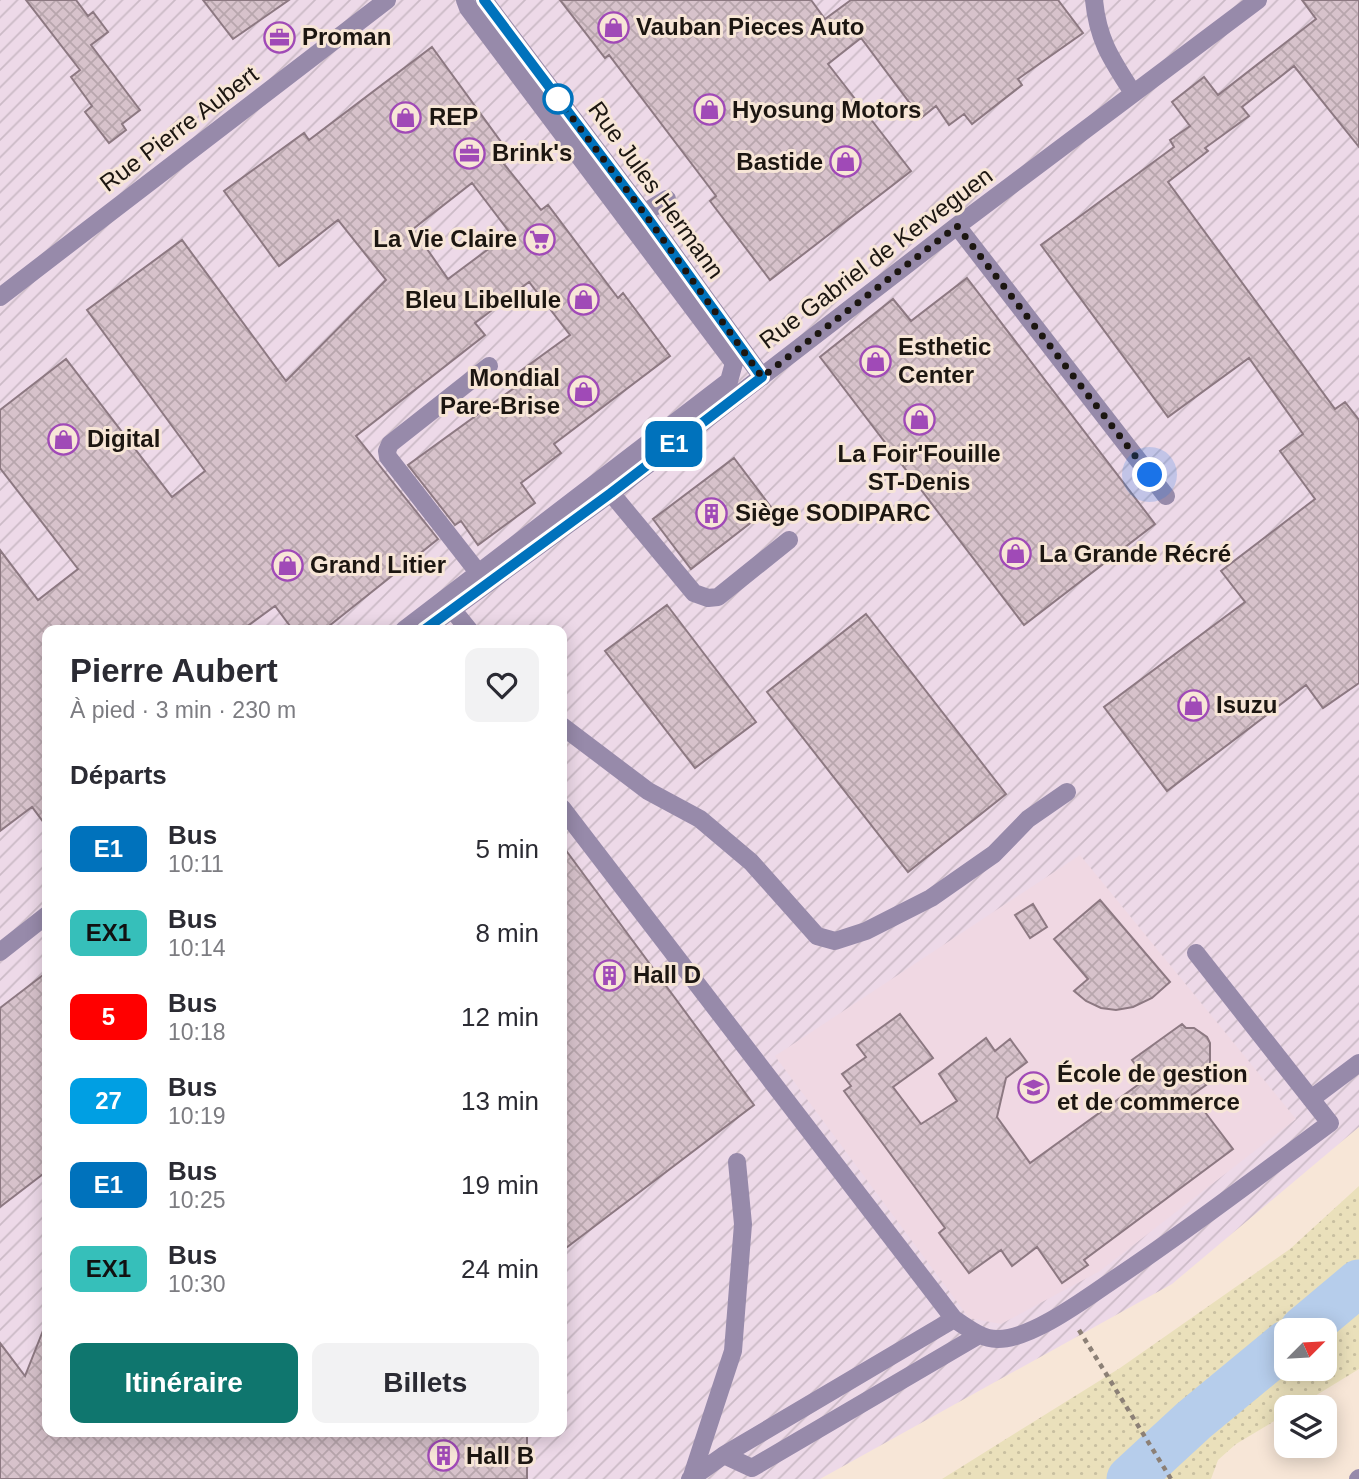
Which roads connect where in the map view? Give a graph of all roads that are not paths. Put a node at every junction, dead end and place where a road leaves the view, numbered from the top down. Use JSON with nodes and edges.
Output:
{"nodes":[{"id":1,"x":387,"y":0,"type":"edge"},
{"id":2,"x":465,"y":0,"type":"edge"},
{"id":3,"x":484,"y":0,"type":"edge"},
{"id":4,"x":1094,"y":0,"type":"edge"},
{"id":5,"x":1258,"y":0,"type":"edge"},
{"id":6,"x":1133,"y":93,"type":"junction"},
{"id":7,"x":667,"y":199,"type":"dead end"},
{"id":8,"x":644,"y":213,"type":"junction"},
{"id":9,"x":957,"y":226,"type":"junction"},
{"id":10,"x":0,"y":297,"type":"edge"},
{"id":11,"x":489,"y":366,"type":"dead end"},
{"id":12,"x":762,"y":377,"type":"junction"},
{"id":13,"x":611,"y":493,"type":"junction"},
{"id":14,"x":1166,"y":496,"type":"dead end"},
{"id":15,"x":789,"y":540,"type":"dead end"},
{"id":16,"x":482,"y":578,"type":"junction"},
{"id":17,"x":452,"y":609,"type":"junction"},
{"id":18,"x":412,"y":625,"type":"edge"},
{"id":19,"x":431,"y":625,"type":"edge"},
{"id":20,"x":465,"y":625,"type":"edge"},
{"id":21,"x":567,"y":730,"type":"edge"},
{"id":22,"x":1067,"y":792,"type":"dead end"},
{"id":23,"x":567,"y":815,"type":"edge"},
{"id":24,"x":42,"y":906,"type":"edge"},
{"id":25,"x":42,"y":919,"type":"edge"},
{"id":26,"x":0,"y":937,"type":"edge"},
{"id":27,"x":0,"y":952,"type":"edge"},
{"id":28,"x":1196,"y":953,"type":"dead end"},
{"id":29,"x":1359,"y":1063,"type":"edge"},
{"id":30,"x":1311,"y":1098,"type":"junction"},
{"id":31,"x":737,"y":1162,"type":"dead end"},
{"id":32,"x":954,"y":1319,"type":"junction"},
{"id":33,"x":979,"y":1335,"type":"junction"},
{"id":34,"x":724,"y":1454,"type":"junction"},
{"id":35,"x":690,"y":1479,"type":"edge"}],
"edges":[{"from":1,"to":10,"type":"street","name":"Rue Pierre Aubert"},
{"from":2,"to":16,"type":"street"},
{"from":3,"to":8,"type":"street","name":"Rue Jules Hermann"},
{"from":4,"to":6,"type":"street"},
{"from":5,"to":6,"type":"street","name":"Rue Gabriel de Kerveguen"},
{"from":6,"to":9,"type":"street","name":"Rue Gabriel de Kerveguen"},
{"from":7,"to":8,"type":"street"},
{"from":8,"to":12,"type":"street","name":"Rue Jules Hermann"},
{"from":9,"to":12,"type":"street","name":"Rue Gabriel de Kerveguen"},
{"from":9,"to":14,"type":"street"},
{"from":11,"to":16,"type":"street"},
{"from":12,"to":13,"type":"street","name":"Rue Gabriel de Kerveguen"},
{"from":13,"to":15,"type":"street"},
{"from":13,"to":16,"type":"street","name":"Rue Gabriel de Kerveguen"},
{"from":16,"to":17,"type":"street","name":"Rue Gabriel de Kerveguen"},
{"from":16,"to":18,"type":"street"},
{"from":17,"to":19,"type":"street","name":"Rue Gabriel de Kerveguen"},
{"from":17,"to":20,"type":"street"},
{"from":21,"to":22,"type":"street"},
{"from":23,"to":32,"type":"street"},
{"from":24,"to":26,"type":"street"},
{"from":25,"to":27,"type":"street"},
{"from":28,"to":30,"type":"street"},
{"from":29,"to":30,"type":"street"},
{"from":30,"to":33,"type":"street"},
{"from":31,"to":35,"type":"street"},
{"from":32,"to":33,"type":"street"},
{"from":32,"to":34,"type":"street"},
{"from":33,"to":34,"type":"street"},
{"from":34,"to":35,"type":"street"}]}
